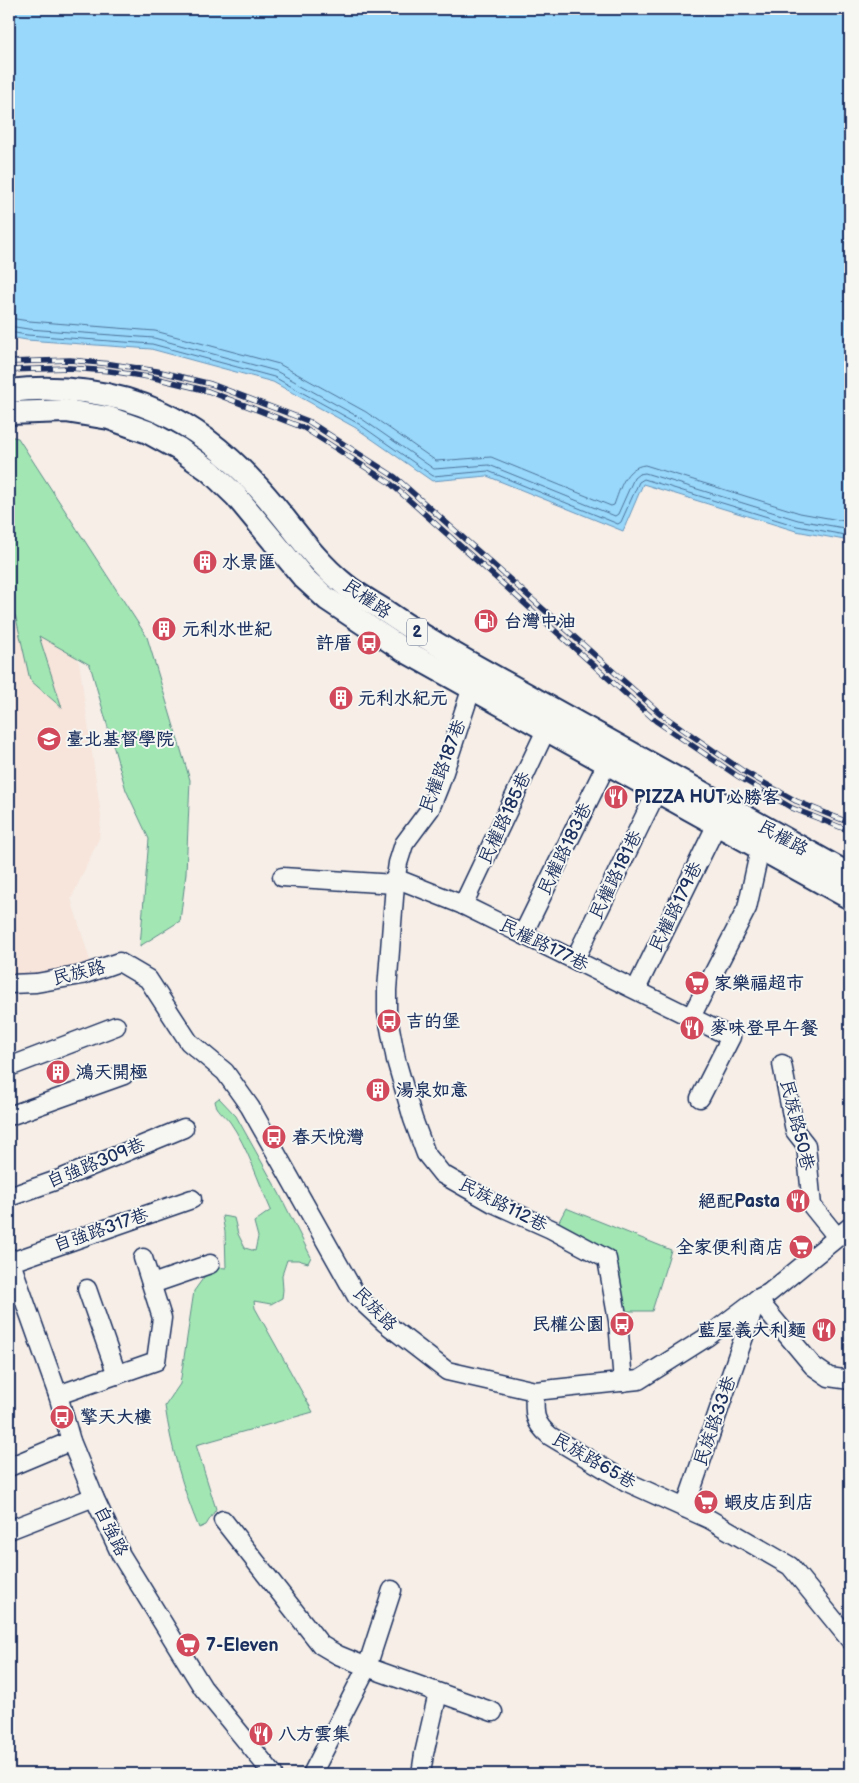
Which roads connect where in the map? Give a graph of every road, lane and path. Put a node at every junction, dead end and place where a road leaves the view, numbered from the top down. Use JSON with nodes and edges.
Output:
{"nodes":[{"id":1,"x":9,"y":391,"type":"edge"},
{"id":2,"x":9,"y":413,"type":"edge"},
{"id":3,"x":472,"y":664,"type":"junction"},
{"id":4,"x":472,"y":687,"type":"junction"},
{"id":5,"x":546,"y":730,"type":"junction"},
{"id":6,"x":607,"y":764,"type":"junction"},
{"id":7,"x":657,"y":791,"type":"junction"},
{"id":8,"x":717,"y":824,"type":"junction"},
{"id":9,"x":760,"y":849,"type":"junction"},
{"id":10,"x":850,"y":875,"type":"edge"},
{"id":11,"x":282,"y":877,"type":"dead end"},
{"id":12,"x":395,"y":881,"type":"junction"},
{"id":13,"x":850,"y":898,"type":"edge"},
{"id":14,"x":463,"y":905,"type":"junction"},
{"id":15,"x":523,"y":934,"type":"junction"},
{"id":16,"x":575,"y":959,"type":"junction"},
{"id":17,"x":9,"y":984,"type":"edge"},
{"id":18,"x":636,"y":989,"type":"junction"},
{"id":19,"x":387,"y":1012,"type":"joint"},
{"id":20,"x":691,"y":1017,"type":"junction"},
{"id":21,"x":116,"y":1026,"type":"dead end"},
{"id":22,"x":782,"y":1064,"type":"dead end"},
{"id":23,"x":9,"y":1066,"type":"edge"},
{"id":24,"x":124,"y":1075,"type":"dead end"},
{"id":25,"x":700,"y":1098,"type":"dead end"},
{"id":26,"x":9,"y":1116,"type":"edge"},
{"id":27,"x":184,"y":1128,"type":"dead end"},
{"id":28,"x":9,"y":1197,"type":"edge"},
{"id":29,"x":192,"y":1198,"type":"dead end"},
{"id":30,"x":844,"y":1232,"type":"edge"},
{"id":31,"x":143,"y":1258,"type":"dead end"},
{"id":32,"x":210,"y":1264,"type":"dead end"},
{"id":33,"x":11,"y":1268,"type":"edge"},
{"id":34,"x":152,"y":1284,"type":"junction"},
{"id":35,"x":87,"y":1289,"type":"dead end"},
{"id":36,"x":757,"y":1299,"type":"junction"},
{"id":37,"x":117,"y":1375,"type":"junction"},
{"id":38,"x":850,"y":1380,"type":"edge"},
{"id":39,"x":623,"y":1382,"type":"junction"},
{"id":40,"x":535,"y":1391,"type":"junction"},
{"id":41,"x":58,"y":1395,"type":"junction"},
{"id":42,"x":72,"y":1441,"type":"junction"},
{"id":43,"x":9,"y":1467,"type":"edge"},
{"id":44,"x":94,"y":1497,"type":"junction"},
{"id":45,"x":685,"y":1508,"type":"junction"},
{"id":46,"x":223,"y":1520,"type":"dead end"},
{"id":47,"x":9,"y":1530,"type":"edge"},
{"id":48,"x":392,"y":1590,"type":"dead end"},
{"id":49,"x":850,"y":1640,"type":"edge"},
{"id":50,"x":367,"y":1667,"type":"junction"},
{"id":51,"x":438,"y":1692,"type":"junction"},
{"id":52,"x":493,"y":1712,"type":"dead end"},
{"id":53,"x":272,"y":1774,"type":"edge"},
{"id":54,"x":312,"y":1774,"type":"edge"},
{"id":55,"x":421,"y":1774,"type":"edge"}],
"edges":[{"from":1,"to":3,"type":"main road","name":"民權路","number":"2"},
{"from":2,"to":4,"type":"main road","name":"民權路","number":"2"},
{"from":3,"to":4,"type":"street","name":"民權路187巷"},
{"from":3,"to":10,"type":"main road","name":"民權路","number":"2"},
{"from":4,"to":5,"type":"main road","name":"民權路","number":"2"},
{"from":4,"to":12,"type":"street","name":"民權路187巷"},
{"from":5,"to":6,"type":"main road","name":"民權路","number":"2"},
{"from":5,"to":14,"type":"street","name":"民權路185巷"},
{"from":6,"to":7,"type":"main road","name":"民權路","number":"2"},
{"from":6,"to":15,"type":"street","name":"民權路183巷"},
{"from":7,"to":8,"type":"main road","name":"民權路","number":"2"},
{"from":7,"to":16,"type":"street","name":"民權路181巷"},
{"from":8,"to":9,"type":"main road","name":"民權路","number":"2"},
{"from":8,"to":18,"type":"street","name":"民權路179巷"},
{"from":9,"to":13,"type":"main road","name":"民權路","number":"2"},
{"from":9,"to":20,"type":"street"},
{"from":11,"to":12,"type":"street","name":"民權路177巷"},
{"from":12,"to":14,"type":"street","name":"民權路177巷"},
{"from":12,"to":19,"type":"street","name":"民權路187巷"},
{"from":14,"to":15,"type":"street","name":"民權路177巷"},
{"from":15,"to":16,"type":"street","name":"民權路177巷"},
{"from":16,"to":18,"type":"street","name":"民權路177巷"},
{"from":17,"to":40,"type":"street","name":"民族路"},
{"from":18,"to":20,"type":"street","name":"民權路177巷"},
{"from":19,"to":39,"type":"street","name":"民族路112巷"},
{"from":20,"to":25,"type":"street","name":"民權路177巷"},
{"from":21,"to":23,"type":"street"},
{"from":22,"to":30,"type":"street","name":"民族路50巷"},
{"from":24,"to":26,"type":"street"},
{"from":27,"to":28,"type":"street","name":"自強路309巷"},
{"from":29,"to":33,"type":"street","name":"自強路317巷"},
{"from":30,"to":36,"type":"street","name":"民族路"},
{"from":31,"to":34,"type":"street"},
{"from":32,"to":34,"type":"street"},
{"from":33,"to":41,"type":"street","name":"自強路"},
{"from":34,"to":37,"type":"street"},
{"from":35,"to":37,"type":"street"},
{"from":36,"to":38,"type":"street"},
{"from":36,"to":39,"type":"street","name":"民族路"},
{"from":36,"to":45,"type":"street","name":"民族路33巷"},
{"from":37,"to":41,"type":"street"},
{"from":39,"to":40,"type":"street","name":"民族路"},
{"from":40,"to":45,"type":"street","name":"民族路65巷"},
{"from":41,"to":42,"type":"street","name":"自強路"},
{"from":42,"to":43,"type":"street"},
{"from":42,"to":44,"type":"street","name":"自強路"},
{"from":44,"to":47,"type":"street"},
{"from":44,"to":53,"type":"street","name":"自強路"},
{"from":45,"to":49,"type":"street"},
{"from":46,"to":50,"type":"street"},
{"from":48,"to":50,"type":"street"},
{"from":50,"to":51,"type":"street"},
{"from":50,"to":54,"type":"street"},
{"from":51,"to":52,"type":"street"},
{"from":51,"to":55,"type":"street"}]}
